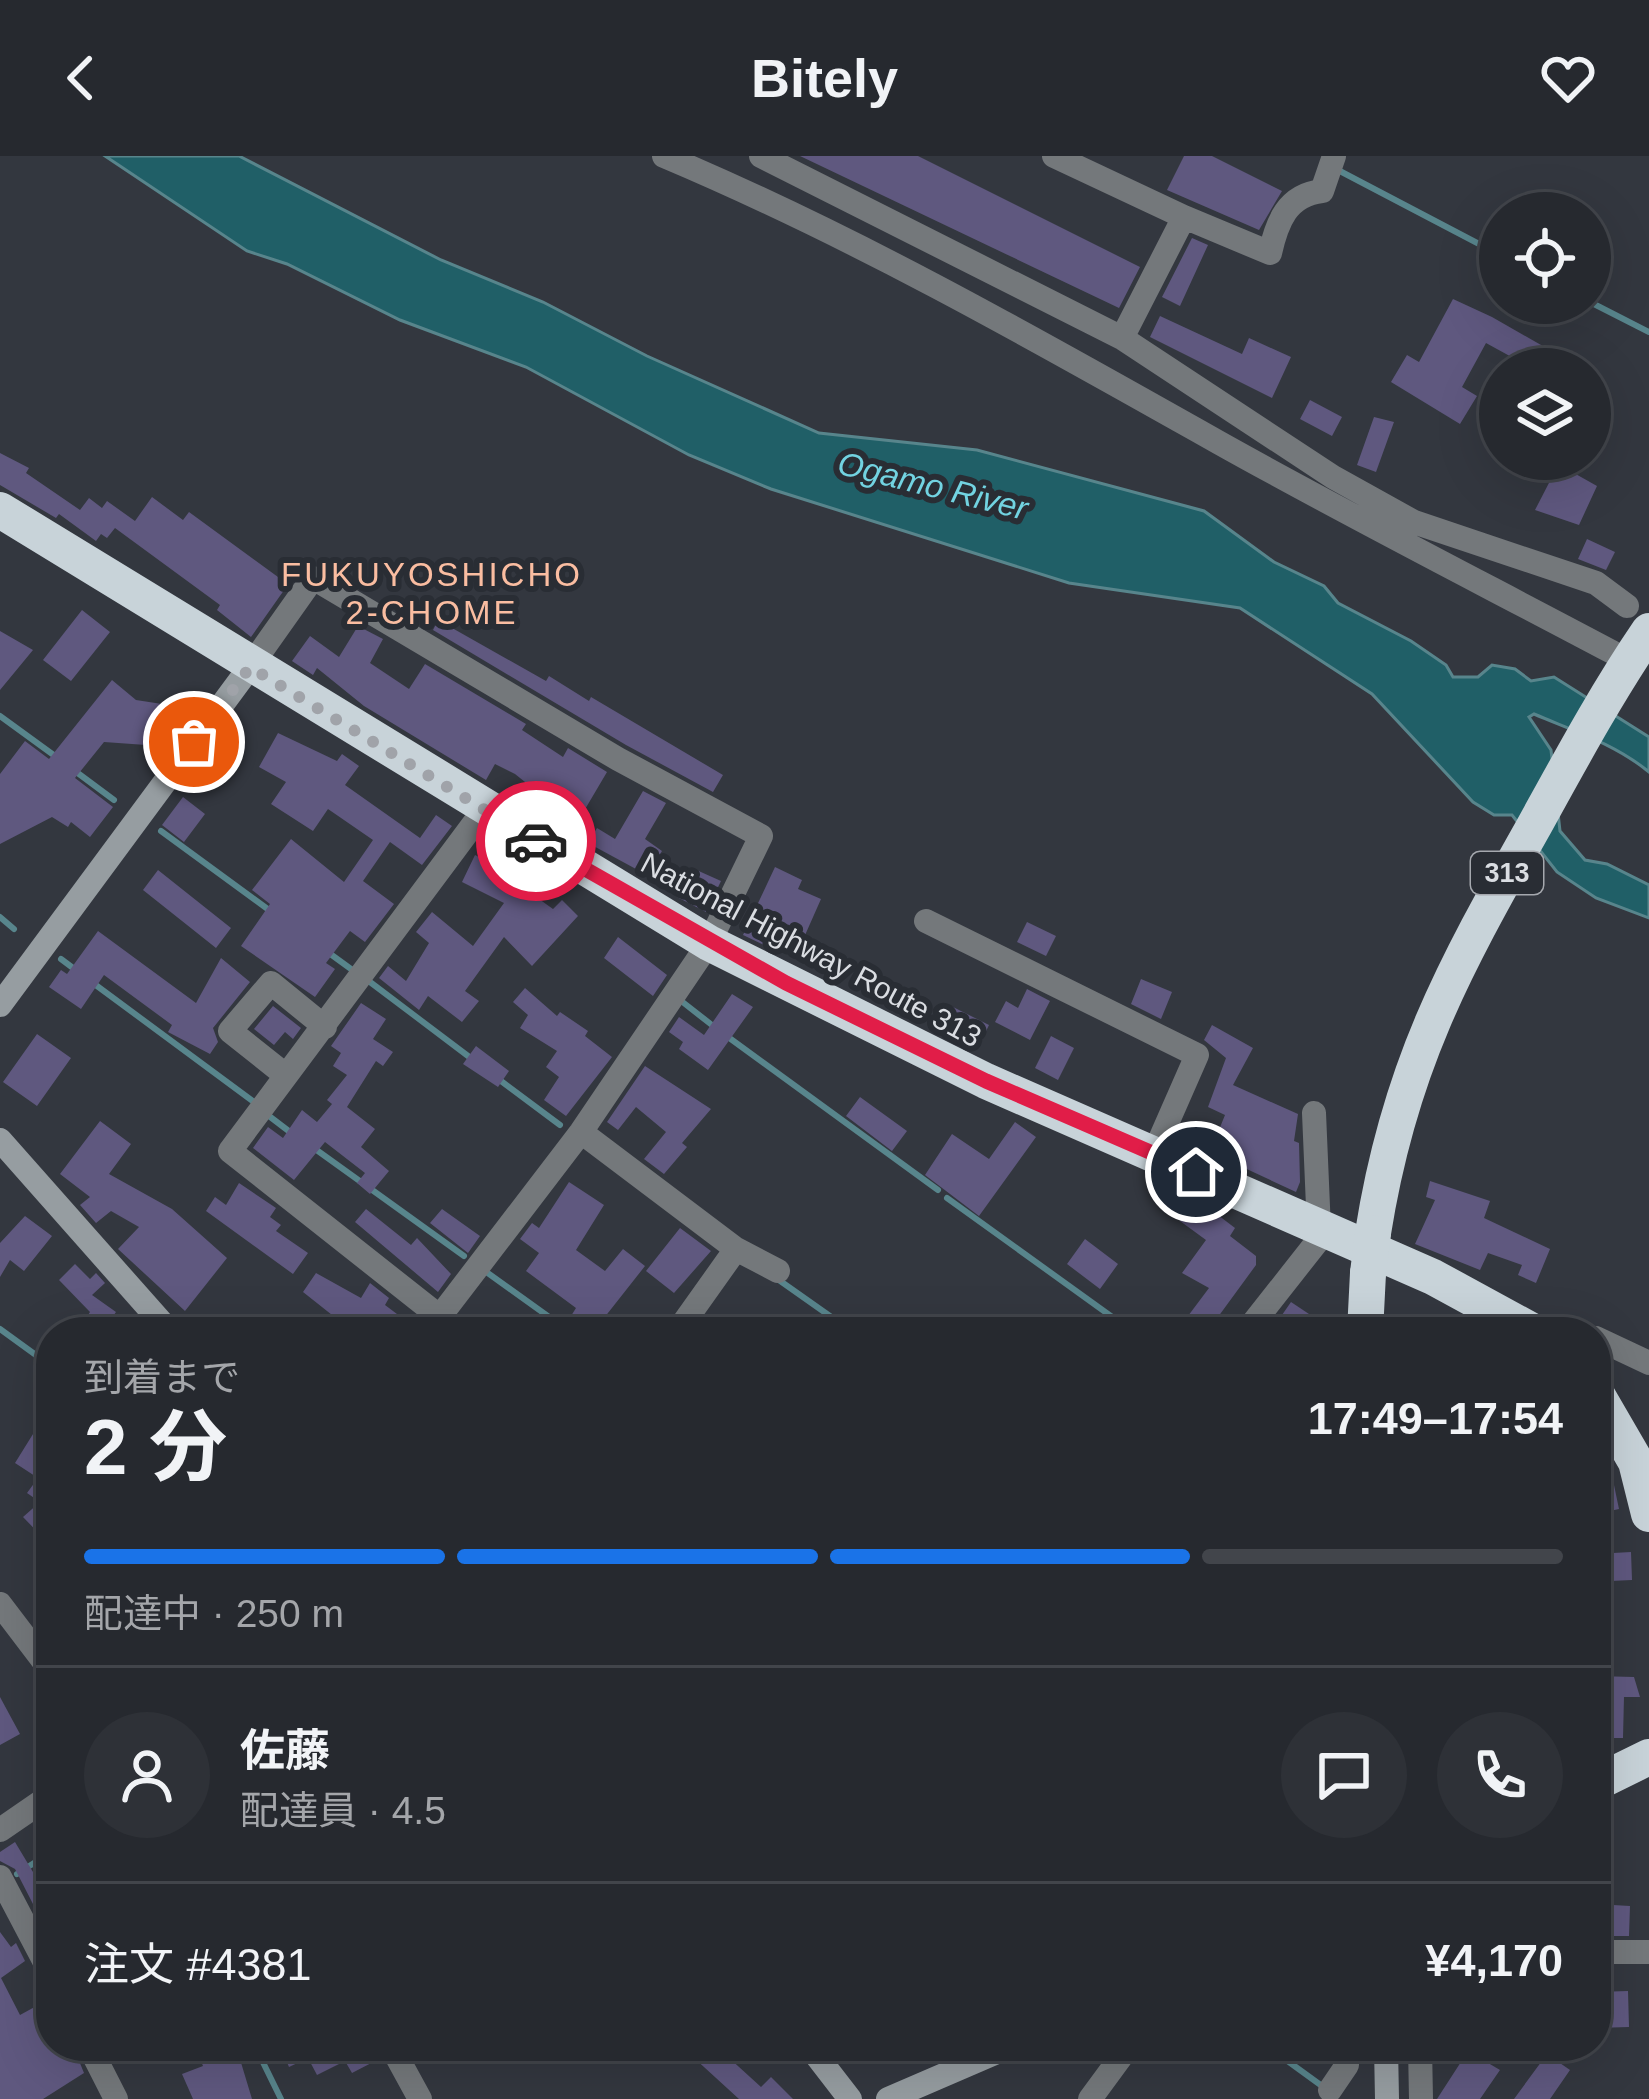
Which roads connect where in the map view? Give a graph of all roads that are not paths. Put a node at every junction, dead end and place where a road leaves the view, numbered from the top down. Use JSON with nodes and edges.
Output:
{"nodes":[{"id":1,"x":664,"y":156,"type":"edge"},
{"id":2,"x":761,"y":156,"type":"edge"},
{"id":3,"x":1054,"y":156,"type":"edge"},
{"id":4,"x":1334,"y":156,"type":"edge"},
{"id":5,"x":1184,"y":217,"type":"junction"},
{"id":6,"x":1122,"y":338,"type":"junction"},
{"id":7,"x":0,"y":510,"type":"edge"},
{"id":8,"x":1638,"y":619,"type":"edge"},
{"id":9,"x":250,"y":667,"type":"junction"},
{"id":10,"x":1629,"y":670,"type":"edge"},
{"id":11,"x":484,"y":810,"type":"junction"},
{"id":12,"x":926,"y":921,"type":"dead end"},
{"id":13,"x":709,"y":943,"type":"junction"},
{"id":14,"x":0,"y":1005,"type":"edge"},
{"id":15,"x":325,"y":1027,"type":"junction"},
{"id":16,"x":284,"y":1074,"type":"junction"},
{"id":17,"x":1314,"y":1113,"type":"dead end"},
{"id":18,"x":581,"y":1132,"type":"junction"},
{"id":19,"x":0,"y":1140,"type":"edge"},
{"id":20,"x":1154,"y":1153,"type":"junction"},
{"id":21,"x":1322,"y":1232,"type":"junction"},
{"id":22,"x":736,"y":1250,"type":"junction"},
{"id":23,"x":778,"y":1271,"type":"dead end"},
{"id":24,"x":157,"y":1317,"type":"edge"},
{"id":25,"x":426,"y":1317,"type":"edge"},
{"id":26,"x":439,"y":1317,"type":"edge"},
{"id":27,"x":688,"y":1317,"type":"edge"},
{"id":28,"x":1257,"y":1317,"type":"edge"},
{"id":29,"x":1366,"y":1317,"type":"edge"},
{"id":30,"x":1498,"y":1317,"type":"edge"},
{"id":31,"x":1611,"y":1345,"type":"edge"},
{"id":32,"x":1649,"y":1363,"type":"edge"},
{"id":33,"x":1611,"y":1419,"type":"edge"},
{"id":34,"x":1649,"y":1514,"type":"edge"},
{"id":35,"x":0,"y":1604,"type":"edge"},
{"id":36,"x":36,"y":1651,"type":"edge"},
{"id":37,"x":1649,"y":1757,"type":"edge"},
{"id":38,"x":1611,"y":1776,"type":"edge"},
{"id":39,"x":36,"y":1805,"type":"edge"},
{"id":40,"x":0,"y":1830,"type":"edge"},
{"id":41,"x":0,"y":1876,"type":"edge"},
{"id":42,"x":36,"y":1945,"type":"edge"},
{"id":43,"x":1611,"y":1952,"type":"edge"},
{"id":44,"x":1649,"y":1952,"type":"edge"},
{"id":45,"x":96,"y":2061,"type":"edge"},
{"id":46,"x":399,"y":2061,"type":"edge"},
{"id":47,"x":821,"y":2061,"type":"edge"},
{"id":48,"x":976,"y":2061,"type":"edge"},
{"id":49,"x":1118,"y":2061,"type":"edge"},
{"id":50,"x":1347,"y":2061,"type":"edge"},
{"id":51,"x":1386,"y":2061,"type":"edge"},
{"id":52,"x":1420,"y":2061,"type":"edge"},
{"id":53,"x":1330,"y":2090,"type":"dead end"},
{"id":54,"x":116,"y":2099,"type":"edge"},
{"id":55,"x":420,"y":2099,"type":"edge"},
{"id":56,"x":850,"y":2099,"type":"edge"},
{"id":57,"x":888,"y":2099,"type":"edge"},
{"id":58,"x":1090,"y":2099,"type":"edge"},
{"id":59,"x":1387,"y":2099,"type":"edge"},
{"id":60,"x":1421,"y":2099,"type":"edge"}],
"edges":[{"from":1,"to":10,"type":"street"},
{"from":2,"to":6,"type":"street"},
{"from":3,"to":5,"type":"street"},
{"from":4,"to":5,"type":"street"},
{"from":5,"to":6,"type":"street"},
{"from":6,"to":8,"type":"street"},
{"from":7,"to":9,"type":"highway","name":"National Highway Route 313"},
{"from":8,"to":10,"type":"highway","number":"313"},
{"from":9,"to":11,"type":"highway","name":"National Highway Route 313"},
{"from":9,"to":13,"type":"street"},
{"from":9,"to":14,"type":"street"},
{"from":10,"to":29,"type":"highway","number":"313","bridge":true},
{"from":11,"to":13,"type":"highway","name":"National Highway Route 313"},
{"from":11,"to":15,"type":"street"},
{"from":12,"to":20,"type":"street"},
{"from":13,"to":18,"type":"street"},
{"from":13,"to":20,"type":"highway","name":"National Highway Route 313"},
{"from":15,"to":16,"type":"street"},
{"from":15,"to":16,"type":"street"},
{"from":16,"to":25,"type":"street"},
{"from":17,"to":21,"type":"street"},
{"from":18,"to":22,"type":"street"},
{"from":18,"to":26,"type":"street"},
{"from":19,"to":24,"type":"street"},
{"from":20,"to":21,"type":"highway","name":"National Highway Route 313"},
{"from":21,"to":28,"type":"street"},
{"from":21,"to":30,"type":"highway","name":"National Highway Route 313"},
{"from":22,"to":23,"type":"street"},
{"from":22,"to":27,"type":"street"},
{"from":31,"to":32,"type":"street"},
{"from":33,"to":34,"type":"highway"},
{"from":35,"to":36,"type":"street"},
{"from":37,"to":38,"type":"highway"},
{"from":39,"to":40,"type":"street"},
{"from":41,"to":42,"type":"street"},
{"from":43,"to":44,"type":"street"},
{"from":45,"to":54,"type":"street"},
{"from":46,"to":55,"type":"street"},
{"from":47,"to":56,"type":"street"},
{"from":48,"to":57,"type":"street"},
{"from":49,"to":58,"type":"street"},
{"from":50,"to":53,"type":"street"},
{"from":51,"to":59,"type":"street"},
{"from":52,"to":60,"type":"street"}]}
